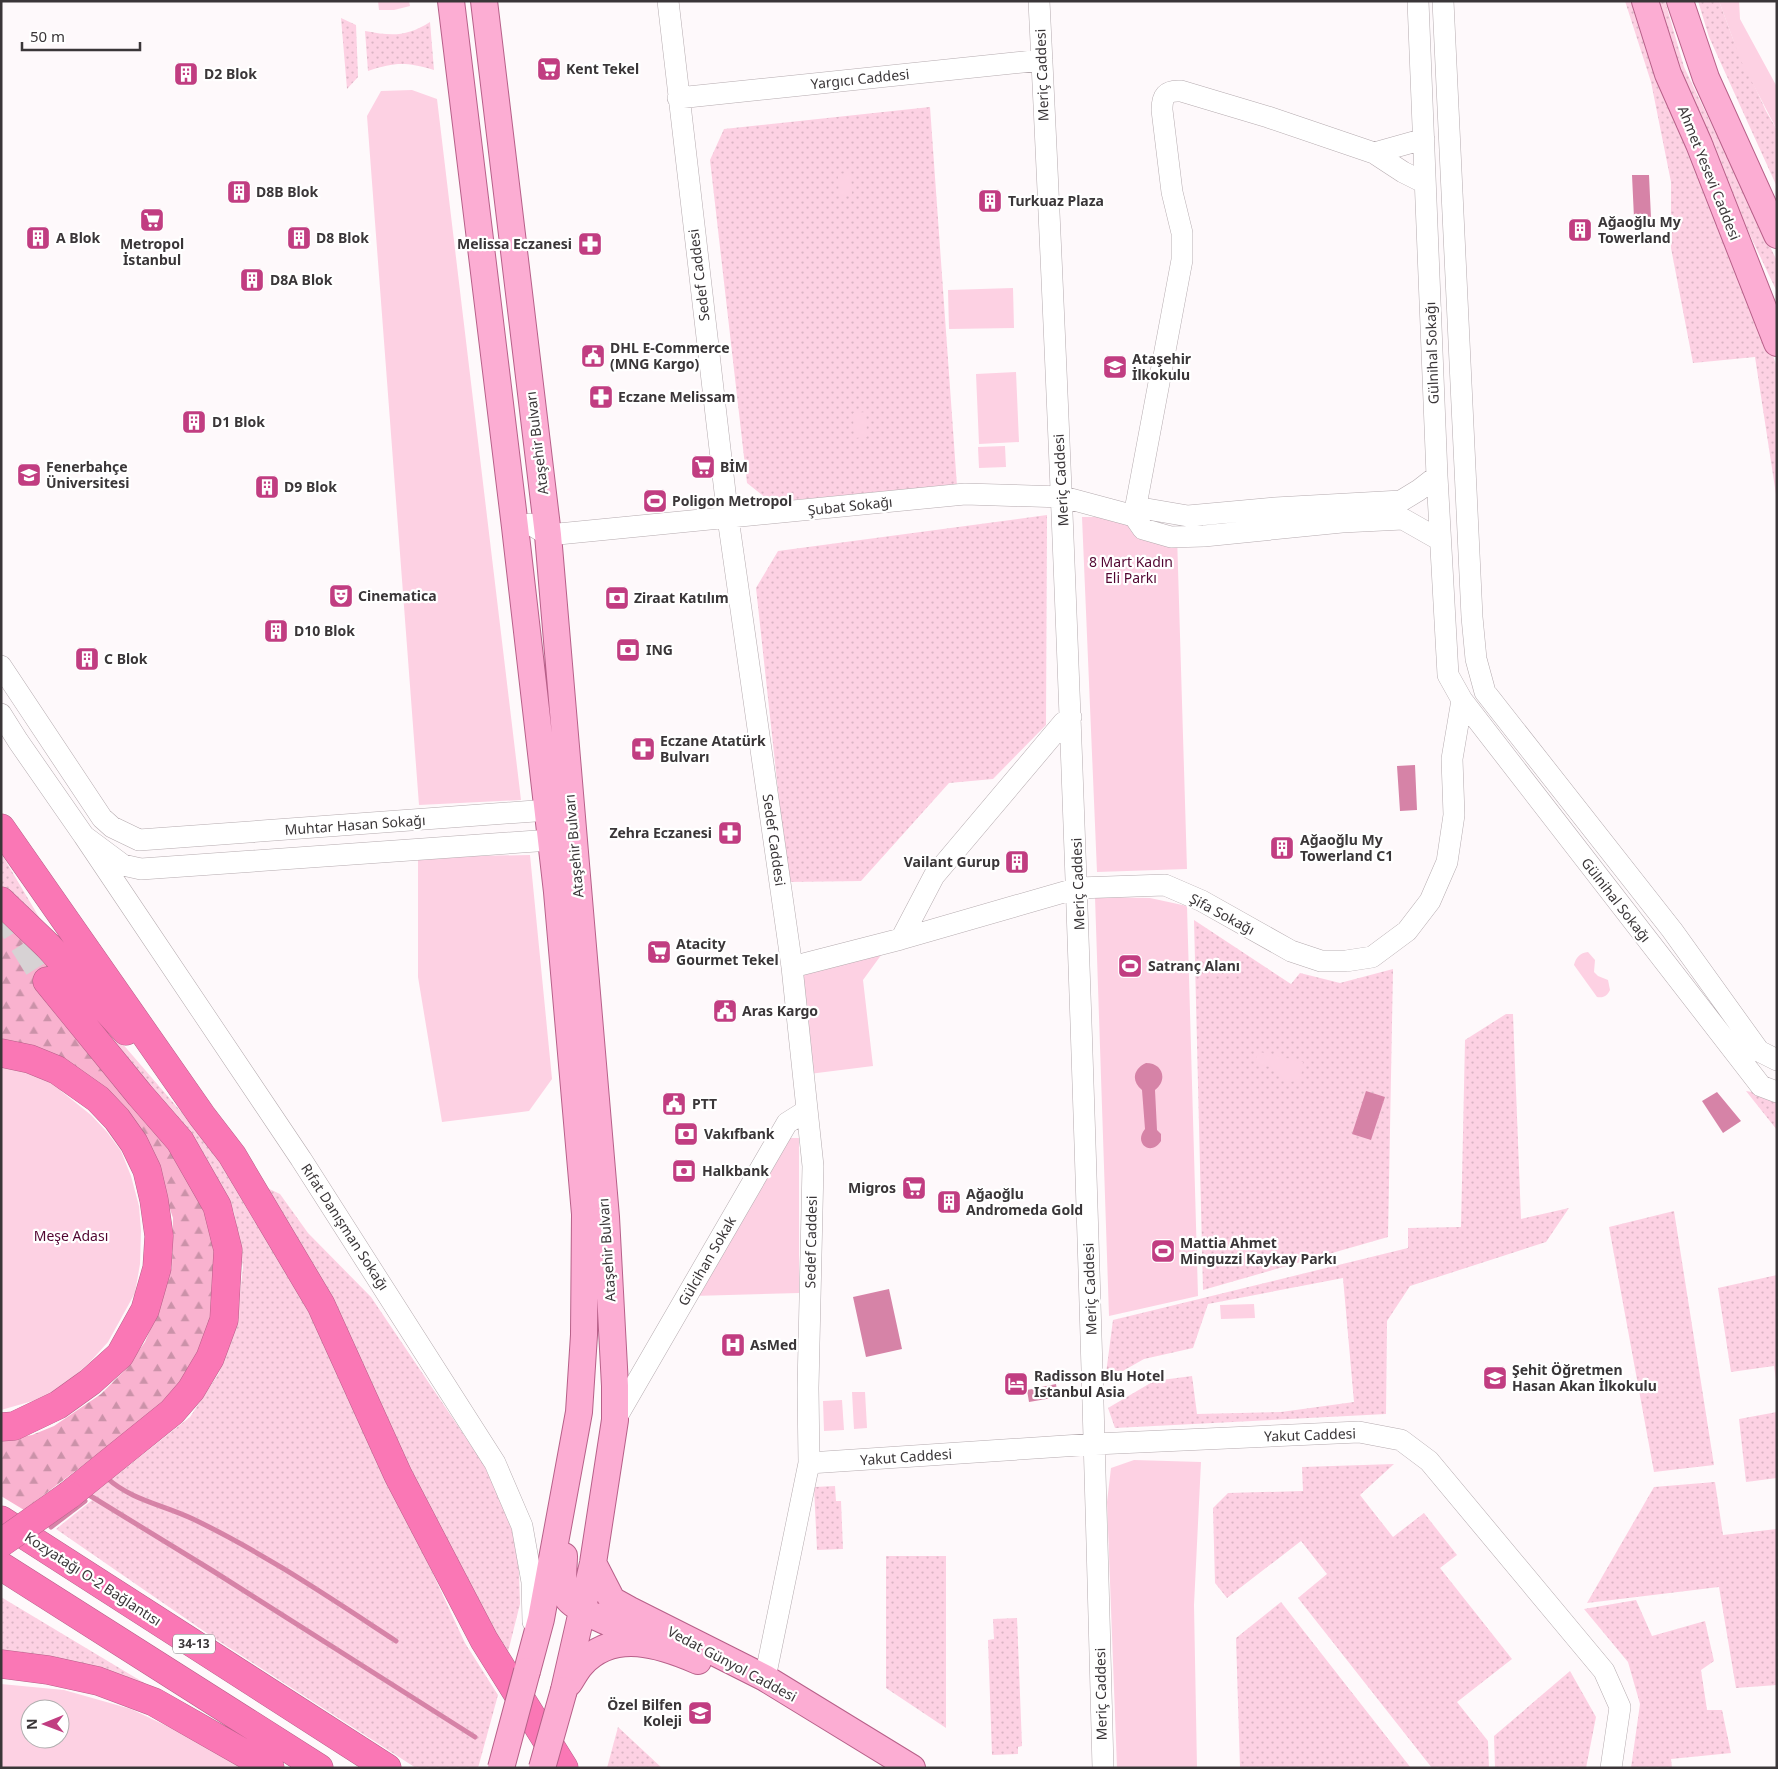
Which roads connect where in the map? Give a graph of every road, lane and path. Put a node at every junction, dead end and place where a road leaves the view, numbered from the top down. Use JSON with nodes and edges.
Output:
{"nodes":[{"id":1,"x":451,"y":1,"type":"edge"},
{"id":2,"x":484,"y":1,"type":"edge"},
{"id":3,"x":668,"y":1,"type":"edge"},
{"id":4,"x":1039,"y":1,"type":"edge"},
{"id":5,"x":1418,"y":1,"type":"edge"},
{"id":6,"x":1443,"y":1,"type":"edge"},
{"id":7,"x":1645,"y":1,"type":"edge"},
{"id":8,"x":1680,"y":1,"type":"edge"},
{"id":9,"x":1042,"y":60,"type":"junction"},
{"id":10,"x":678,"y":98,"type":"junction"},
{"id":11,"x":1424,"y":139,"type":"junction"},
{"id":12,"x":1374,"y":153,"type":"junction"},
{"id":13,"x":1425,"y":184,"type":"junction"},
{"id":14,"x":1777,"y":235,"type":"edge"},
{"id":15,"x":1777,"y":343,"type":"edge"},
{"id":16,"x":1437,"y":476,"type":"junction"},
{"id":17,"x":1063,"y":497,"type":"junction"},
{"id":18,"x":1134,"y":516,"type":"junction"},
{"id":19,"x":728,"y":518,"type":"junction"},
{"id":20,"x":515,"y":527,"type":"junction"},
{"id":21,"x":548,"y":535,"type":"junction"},
{"id":22,"x":1440,"y":540,"type":"junction"},
{"id":23,"x":1,"y":666,"type":"edge"},
{"id":24,"x":1485,"y":692,"type":"junction"},
{"id":25,"x":1462,"y":700,"type":"junction"},
{"id":26,"x":1,"y":714,"type":"edge"},
{"id":27,"x":1071,"y":717,"type":"junction"},
{"id":28,"x":559,"y":807,"type":"junction"},
{"id":29,"x":1,"y":828,"type":"edge"},
{"id":30,"x":84,"y":836,"type":"junction"},
{"id":31,"x":562,"y":839,"type":"junction"},
{"id":32,"x":139,"y":840,"type":"junction"},
{"id":33,"x":122,"y":865,"type":"junction"},
{"id":34,"x":1078,"y":888,"type":"junction"},
{"id":35,"x":122,"y":891,"type":"junction"},
{"id":36,"x":1,"y":901,"type":"edge"},
{"id":37,"x":901,"y":939,"type":"junction"},
{"id":38,"x":792,"y":967,"type":"junction"},
{"id":39,"x":47,"y":981,"type":"tunnel mouth"},
{"id":40,"x":1,"y":1053,"type":"edge"},
{"id":41,"x":1777,"y":1060,"type":"edge"},
{"id":42,"x":1777,"y":1092,"type":"edge"},
{"id":43,"x":806,"y":1111,"type":"junction"},
{"id":44,"x":202,"y":1116,"type":"junction"},
{"id":45,"x":578,"y":1412,"type":"junction"},
{"id":46,"x":615,"y":1420,"type":"junction"},
{"id":47,"x":1,"y":1427,"type":"edge"},
{"id":48,"x":1095,"y":1444,"type":"junction"},
{"id":49,"x":809,"y":1464,"type":"junction"},
{"id":50,"x":1,"y":1520,"type":"edge"},
{"id":51,"x":1,"y":1543,"type":"edge"},
{"id":52,"x":1,"y":1566,"type":"edge"},
{"id":53,"x":1,"y":1574,"type":"edge"},
{"id":54,"x":582,"y":1586,"type":"junction"},
{"id":55,"x":73,"y":1613,"type":"junction"},
{"id":56,"x":542,"y":1619,"type":"junction"},
{"id":57,"x":671,"y":1650,"type":"junction"},
{"id":58,"x":531,"y":1659,"type":"junction"},
{"id":59,"x":1,"y":1664,"type":"edge"},
{"id":60,"x":765,"y":1678,"type":"junction"},
{"id":61,"x":564,"y":1690,"type":"junction"},
{"id":62,"x":270,"y":1768,"type":"edge"},
{"id":63,"x":319,"y":1768,"type":"edge"},
{"id":64,"x":387,"y":1768,"type":"edge"},
{"id":65,"x":501,"y":1768,"type":"edge"},
{"id":66,"x":542,"y":1768,"type":"edge"},
{"id":67,"x":564,"y":1768,"type":"edge"},
{"id":68,"x":882,"y":1768,"type":"edge"},
{"id":69,"x":912,"y":1768,"type":"edge"},
{"id":70,"x":1103,"y":1768,"type":"edge"},
{"id":71,"x":1611,"y":1768,"type":"edge"}],
"edges":[{"from":1,"to":20,"type":"main road","name":"Ataşehir Bulvarı"},
{"from":2,"to":21,"type":"main road","name":"Ataşehir Bulvarı"},
{"from":3,"to":10,"type":"street","name":"Sedef Caddesi"},
{"from":4,"to":9,"type":"street","name":"Meriç Caddesi"},
{"from":5,"to":11,"type":"street","name":"Gülnihal Sokağı"},
{"from":6,"to":24,"type":"street","name":"Gülnihal Sokağı"},
{"from":7,"to":15,"type":"main road","name":"Ahmet Yesevi Caddesi"},
{"from":8,"to":14,"type":"main road"},
{"from":9,"to":10,"type":"street","name":"Yargıcı Caddesi"},
{"from":9,"to":17,"type":"street","name":"Meriç Caddesi"},
{"from":10,"to":19,"type":"street","name":"Sedef Caddesi"},
{"from":11,"to":12,"type":"street"},
{"from":11,"to":13,"type":"street","name":"Gülnihal Sokağı"},
{"from":12,"to":13,"type":"street"},
{"from":12,"to":18,"type":"street"},
{"from":13,"to":16,"type":"street","name":"Gülnihal Sokağı"},
{"from":16,"to":18,"type":"street"},
{"from":16,"to":22,"type":"street","name":"Gülnihal Sokağı"},
{"from":17,"to":18,"type":"street","name":"Şubat Sokağı"},
{"from":17,"to":19,"type":"street","name":"Şubat Sokağı"},
{"from":17,"to":27,"type":"street","name":"Meriç Caddesi"},
{"from":18,"to":22,"type":"street"},
{"from":19,"to":21,"type":"street","name":"Şubat Sokağı"},
{"from":19,"to":38,"type":"street","name":"Sedef Caddesi"},
{"from":20,"to":21,"type":"street"},
{"from":20,"to":28,"type":"main road","name":"Ataşehir Bulvarı"},
{"from":21,"to":28,"type":"main road","name":"Ataşehir Bulvarı"},
{"from":22,"to":25,"type":"street","name":"Gülnihal Sokağı"},
{"from":23,"to":32,"type":"street"},
{"from":24,"to":25,"type":"street"},
{"from":24,"to":41,"type":"street","name":"Gülnihal Sokağı"},
{"from":25,"to":34,"type":"street","name":"Şifa Sokağı"},
{"from":25,"to":42,"type":"street","name":"Gülnihal Sokağı"},
{"from":26,"to":30,"type":"street","name":"Rıfat Danışman Sokağı"},
{"from":27,"to":34,"type":"street","name":"Meriç Caddesi"},
{"from":27,"to":37,"type":"street"},
{"from":28,"to":31,"type":"main road","name":"Ataşehir Bulvarı"},
{"from":28,"to":32,"type":"street","name":"Muhtar Hasan Sokağı"},
{"from":29,"to":44,"type":"highway"},
{"from":30,"to":33,"type":"street","name":"Rıfat Danışman Sokağı"},
{"from":30,"to":35,"type":"street","name":"Rıfat Danışman Sokağı"},
{"from":31,"to":33,"type":"street","name":"Muhtar Hasan Sokağı"},
{"from":31,"to":45,"type":"main road","name":"Ataşehir Bulvarı"},
{"from":31,"to":46,"type":"main road","name":"Ataşehir Bulvarı"},
{"from":32,"to":33,"type":"street"},
{"from":33,"to":35,"type":"street"},
{"from":34,"to":37,"type":"street","name":"Şifa Sokağı"},
{"from":34,"to":48,"type":"street","name":"Meriç Caddesi"},
{"from":35,"to":58,"type":"street","name":"Rıfat Danışman Sokağı"},
{"from":36,"to":44,"type":"highway"},
{"from":37,"to":38,"type":"street","name":"Şifa Sokağı"},
{"from":38,"to":43,"type":"street","name":"Sedef Caddesi"},
{"from":39,"to":51,"type":"highway","bridge":true},
{"from":40,"to":47,"type":"highway"},
{"from":43,"to":46,"type":"street","name":"Gülcihan Sokak"},
{"from":43,"to":49,"type":"street","name":"Sedef Caddesi"},
{"from":44,"to":67,"type":"highway"},
{"from":45,"to":54,"type":"main road"},
{"from":45,"to":56,"type":"main road","name":"Ataşehir Bulvarı"},
{"from":46,"to":54,"type":"main road","name":"Ataşehir Bulvarı"},
{"from":48,"to":49,"type":"street","name":"Yakut Caddesi"},
{"from":48,"to":70,"type":"street","name":"Meriç Caddesi"},
{"from":48,"to":71,"type":"street","name":"Yakut Caddesi"},
{"from":49,"to":60,"type":"street","name":"Sedef Caddesi"},
{"from":50,"to":64,"type":"highway","name":"Kozyatağı O-2 Bağlantısı","number":"34-13"},
{"from":52,"to":55,"type":"highway","number":"34-13"},
{"from":53,"to":55,"type":"highway"},
{"from":54,"to":56,"type":"main road"},
{"from":54,"to":57,"type":"main road"},
{"from":54,"to":60,"type":"main road","name":"Vedat Günyol Caddesi"},
{"from":54,"to":61,"type":"main road","name":"Ataşehir Bulvarı"},
{"from":55,"to":63,"type":"highway","number":"34-13"},
{"from":56,"to":58,"type":"main road","name":"Ataşehir Bulvarı"},
{"from":57,"to":61,"type":"main road","name":"Vedat Günyol Caddesi"},
{"from":57,"to":68,"type":"main road","name":"Vedat Günyol Caddesi"},
{"from":58,"to":65,"type":"main road","name":"Ataşehir Bulvarı","bridge":true},
{"from":59,"to":62,"type":"highway"},
{"from":60,"to":69,"type":"main road","name":"Vedat Günyol Caddesi"},
{"from":61,"to":66,"type":"main road","bridge":true}]}
